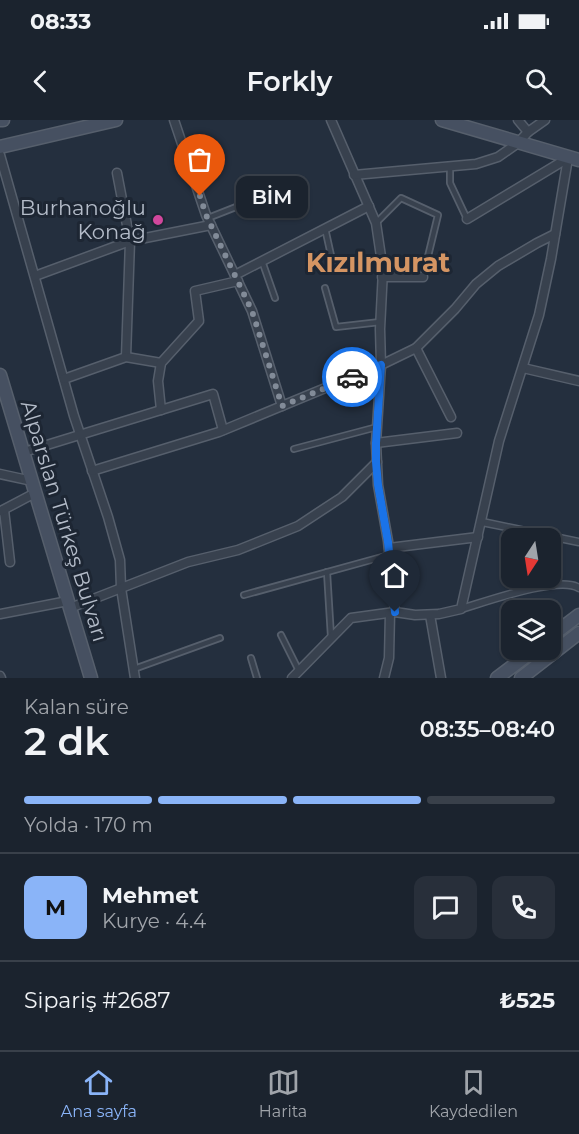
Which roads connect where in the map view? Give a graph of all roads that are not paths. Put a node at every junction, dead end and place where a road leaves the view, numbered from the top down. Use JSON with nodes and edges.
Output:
{"nodes":[{"id":1,"x":116,"y":120,"type":"edge"},
{"id":2,"x":174,"y":120,"type":"edge"},
{"id":3,"x":331,"y":120,"type":"edge"},
{"id":4,"x":442,"y":120,"type":"edge"},
{"id":5,"x":518,"y":120,"type":"edge"},
{"id":6,"x":545,"y":120,"type":"edge"},
{"id":7,"x":528,"y":132,"type":"junction"},
{"id":8,"x":518,"y":143,"type":"junction"},
{"id":9,"x":0,"y":147,"type":"edge"},
{"id":10,"x":0,"y":155,"type":"edge"},
{"id":11,"x":574,"y":159,"type":"edge"},
{"id":12,"x":450,"y":168,"type":"junction"},
{"id":13,"x":117,"y":173,"type":"dead end"},
{"id":14,"x":354,"y":175,"type":"junction"},
{"id":15,"x":274,"y":192,"type":"dead end"},
{"id":16,"x":369,"y":206,"type":"junction"},
{"id":17,"x":467,"y":219,"type":"joint"},
{"id":18,"x":210,"y":221,"type":"junction"},
{"id":19,"x":376,"y":223,"type":"junction"},
{"id":20,"x":325,"y":228,"type":"junction"},
{"id":21,"x":555,"y":234,"type":"junction"},
{"id":22,"x":130,"y":241,"type":"junction"},
{"id":23,"x":262,"y":261,"type":"junction"},
{"id":24,"x":334,"y":269,"type":"dead end"},
{"id":25,"x":35,"y":276,"type":"junction"},
{"id":26,"x":382,"y":277,"type":"junction"},
{"id":27,"x":423,"y":277,"type":"joint"},
{"id":28,"x":236,"y":278,"type":"junction"},
{"id":29,"x":325,"y":288,"type":"dead end"},
{"id":30,"x":275,"y":298,"type":"dead end"},
{"id":31,"x":380,"y":322,"type":"junction"},
{"id":32,"x":416,"y":348,"type":"junction"},
{"id":33,"x":126,"y":357,"type":"junction"},
{"id":34,"x":161,"y":363,"type":"junction"},
{"id":35,"x":381,"y":365,"type":"junction"},
{"id":36,"x":523,"y":368,"type":"junction"},
{"id":37,"x":0,"y":375,"type":"edge"},
{"id":38,"x":64,"y":379,"type":"junction"},
{"id":39,"x":579,"y":381,"type":"edge"},
{"id":40,"x":282,"y":406,"type":"junction"},
{"id":41,"x":161,"y":410,"type":"junction"},
{"id":42,"x":451,"y":417,"type":"dead end"},
{"id":43,"x":377,"y":427,"type":"junction"},
{"id":44,"x":223,"y":430,"type":"junction"},
{"id":45,"x":457,"y":433,"type":"dead end"},
{"id":46,"x":80,"y":435,"type":"junction"},
{"id":47,"x":376,"y":443,"type":"junction"},
{"id":48,"x":294,"y":449,"type":"dead end"},
{"id":49,"x":24,"y":452,"type":"junction"},
{"id":50,"x":376,"y":462,"type":"junction"},
{"id":51,"x":92,"y":471,"type":"junction"},
{"id":52,"x":0,"y":474,"type":"edge"},
{"id":53,"x":33,"y":487,"type":"junction"},
{"id":54,"x":2,"y":511,"type":"edge"},
{"id":55,"x":482,"y":522,"type":"junction"},
{"id":56,"x":478,"y":537,"type":"junction"},
{"id":57,"x":579,"y":542,"type":"edge"},
{"id":58,"x":389,"y":552,"type":"junction"},
{"id":59,"x":10,"y":562,"type":"dead end"},
{"id":60,"x":327,"y":572,"type":"junction"},
{"id":61,"x":121,"y":588,"type":"junction"},
{"id":62,"x":579,"y":588,"type":"edge"},
{"id":63,"x":244,"y":595,"type":"dead end"},
{"id":64,"x":69,"y":605,"type":"junction"},
{"id":65,"x":461,"y":609,"type":"junction"},
{"id":66,"x":392,"y":612,"type":"junction"},
{"id":67,"x":0,"y":614,"type":"edge"},
{"id":68,"x":430,"y":615,"type":"junction"},
{"id":69,"x":579,"y":615,"type":"edge"},
{"id":70,"x":561,"y":629,"type":"edge"},
{"id":71,"x":579,"y":633,"type":"edge"},
{"id":72,"x":281,"y":635,"type":"dead end"},
{"id":73,"x":331,"y":637,"type":"junction"},
{"id":74,"x":220,"y":638,"type":"dead end"},
{"id":75,"x":251,"y":658,"type":"dead end"},
{"id":76,"x":521,"y":660,"type":"edge"},
{"id":77,"x":299,"y":671,"type":"junction"},
{"id":78,"x":135,"y":673,"type":"edge"},
{"id":79,"x":91,"y":678,"type":"edge"},
{"id":80,"x":257,"y":678,"type":"edge"},
{"id":81,"x":292,"y":678,"type":"edge"},
{"id":82,"x":384,"y":678,"type":"edge"},
{"id":83,"x":441,"y":678,"type":"edge"},
{"id":84,"x":497,"y":678,"type":"edge"},
{"id":85,"x":521,"y":678,"type":"edge"}],
"edges":[{"from":1,"to":9,"type":"main road"},
{"from":2,"to":18,"type":"street"},
{"from":3,"to":14,"type":"street"},
{"from":4,"to":8,"type":"main road"},
{"from":5,"to":7,"type":"street"},
{"from":6,"to":7,"type":"street"},
{"from":7,"to":8,"type":"street"},
{"from":8,"to":11,"type":"main road"},
{"from":8,"to":12,"type":"street"},
{"from":10,"to":25,"type":"street"},
{"from":11,"to":17,"type":"street"},
{"from":11,"to":21,"type":"street"},
{"from":12,"to":14,"type":"street"},
{"from":12,"to":17,"type":"lane"},
{"from":13,"to":22,"type":"street"},
{"from":14,"to":16,"type":"street"},
{"from":15,"to":18,"type":"lane"},
{"from":16,"to":19,"type":"street"},
{"from":16,"to":20,"type":"street"},
{"from":18,"to":22,"type":"street"},
{"from":18,"to":28,"type":"street"},
{"from":19,"to":26,"type":"street"},
{"from":19,"to":27,"type":"lane"},
{"from":20,"to":23,"type":"street"},
{"from":20,"to":24,"type":"lane"},
{"from":21,"to":32,"type":"street"},
{"from":21,"to":36,"type":"street"},
{"from":22,"to":25,"type":"street"},
{"from":22,"to":33,"type":"street"},
{"from":23,"to":28,"type":"street"},
{"from":23,"to":30,"type":"lane"},
{"from":25,"to":38,"type":"street"},
{"from":26,"to":27,"type":"street"},
{"from":26,"to":31,"type":"street"},
{"from":28,"to":34,"type":"street"},
{"from":28,"to":40,"type":"street"},
{"from":29,"to":31,"type":"lane"},
{"from":31,"to":35,"type":"street"},
{"from":32,"to":35,"type":"street"},
{"from":32,"to":42,"type":"street"},
{"from":33,"to":34,"type":"street"},
{"from":33,"to":38,"type":"street"},
{"from":34,"to":41,"type":"street"},
{"from":35,"to":40,"type":"street"},
{"from":35,"to":43,"type":"street"},
{"from":36,"to":39,"type":"street"},
{"from":36,"to":55,"type":"street"},
{"from":37,"to":49,"type":"main road","name":"Alparslan Türkeş Bulvarı"},
{"from":38,"to":46,"type":"street"},
{"from":40,"to":44,"type":"street"},
{"from":41,"to":44,"type":"street"},
{"from":41,"to":46,"type":"street"},
{"from":43,"to":47,"type":"street"},
{"from":43,"to":48,"type":"lane"},
{"from":44,"to":51,"type":"street"},
{"from":45,"to":47,"type":"street"},
{"from":46,"to":49,"type":"street"},
{"from":46,"to":51,"type":"street"},
{"from":47,"to":50,"type":"street"},
{"from":49,"to":53,"type":"main road","name":"Alparslan Türkeş Bulvarı"},
{"from":50,"to":58,"type":"street"},
{"from":50,"to":61,"type":"street"},
{"from":51,"to":61,"type":"street"},
{"from":52,"to":53,"type":"street"},
{"from":53,"to":54,"type":"street"},
{"from":53,"to":64,"type":"main road","name":"Alparslan Türkeş Bulvarı"},
{"from":54,"to":59,"type":"street"},
{"from":55,"to":56,"type":"street"},
{"from":55,"to":57,"type":"street"},
{"from":56,"to":58,"type":"street"},
{"from":56,"to":65,"type":"street"},
{"from":58,"to":60,"type":"lane"},
{"from":58,"to":66,"type":"street"},
{"from":60,"to":63,"type":"lane"},
{"from":60,"to":73,"type":"lane"},
{"from":61,"to":64,"type":"street"},
{"from":61,"to":78,"type":"street"},
{"from":62,"to":65,"type":"street"},
{"from":64,"to":67,"type":"street"},
{"from":64,"to":79,"type":"main road","name":"Alparslan Türkeş Bulvarı"},
{"from":65,"to":68,"type":"street"},
{"from":66,"to":68,"type":"street"},
{"from":66,"to":73,"type":"street"},
{"from":66,"to":82,"type":"street"},
{"from":68,"to":83,"type":"street"},
{"from":69,"to":70,"type":"main road"},
{"from":71,"to":85,"type":"main road"},
{"from":72,"to":77,"type":"lane"},
{"from":73,"to":77,"type":"street"},
{"from":74,"to":78,"type":"lane"},
{"from":75,"to":80,"type":"lane"},
{"from":76,"to":84,"type":"main road"},
{"from":77,"to":81,"type":"street"}]}
